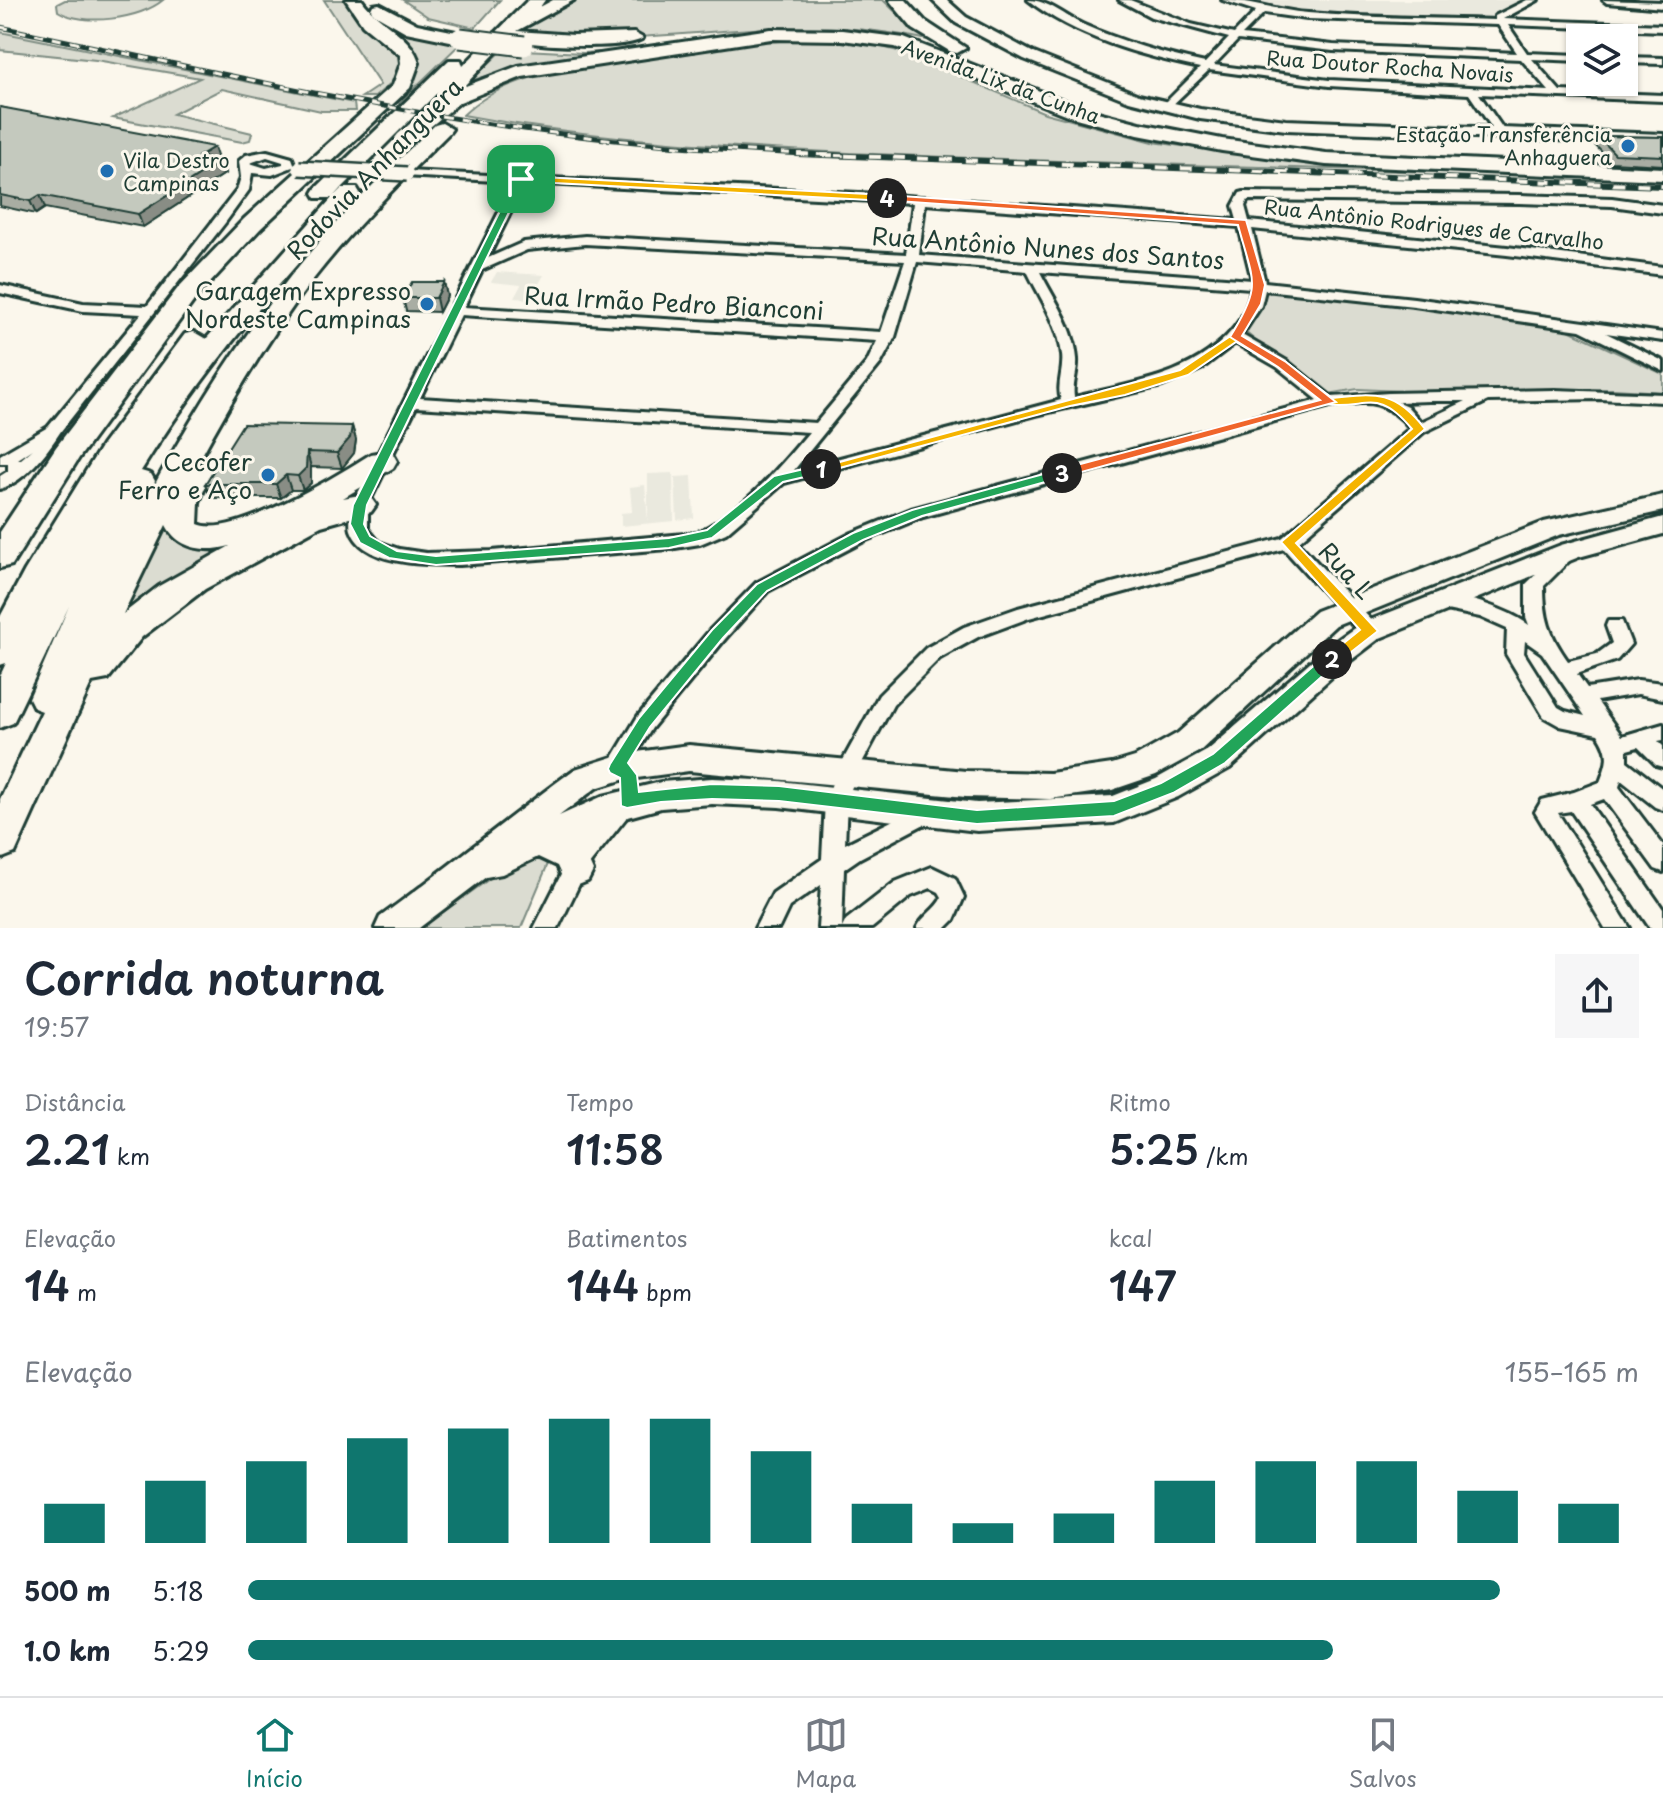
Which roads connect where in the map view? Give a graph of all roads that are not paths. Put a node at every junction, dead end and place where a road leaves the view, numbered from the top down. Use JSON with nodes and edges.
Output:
{"nodes":[{"id":1,"x":354,"y":0,"type":"edge"},
{"id":2,"x":368,"y":0,"type":"edge"},
{"id":3,"x":380,"y":0,"type":"edge"},
{"id":4,"x":396,"y":0,"type":"edge"},
{"id":5,"x":518,"y":0,"type":"edge"},
{"id":6,"x":537,"y":0,"type":"edge"},
{"id":7,"x":566,"y":0,"type":"edge"},
{"id":8,"x":897,"y":0,"type":"edge"},
{"id":9,"x":939,"y":0,"type":"edge"},
{"id":10,"x":1032,"y":0,"type":"edge"},
{"id":11,"x":1123,"y":0,"type":"edge"},
{"id":12,"x":1226,"y":0,"type":"edge"},
{"id":13,"x":1534,"y":0,"type":"edge"},
{"id":14,"x":1607,"y":0,"type":"edge"},
{"id":15,"x":1663,"y":5,"type":"edge"},
{"id":16,"x":1262,"y":10,"type":"junction"},
{"id":17,"x":1500,"y":23,"type":"junction"},
{"id":18,"x":412,"y":28,"type":"junction"},
{"id":19,"x":1663,"y":28,"type":"edge"},
{"id":20,"x":496,"y":31,"type":"junction"},
{"id":21,"x":771,"y":34,"type":"junction"},
{"id":22,"x":1236,"y":37,"type":"junction"},
{"id":23,"x":1524,"y":56,"type":"junction"},
{"id":24,"x":1566,"y":58,"type":"edge"},
{"id":25,"x":1638,"y":60,"type":"edge"},
{"id":26,"x":1663,"y":61,"type":"edge"},
{"id":27,"x":586,"y":62,"type":"junction"},
{"id":28,"x":986,"y":64,"type":"junction"},
{"id":29,"x":1209,"y":67,"type":"junction"},
{"id":30,"x":1472,"y":91,"type":"junction"},
{"id":31,"x":1557,"y":94,"type":"junction"},
{"id":32,"x":1663,"y":98,"type":"edge"},
{"id":33,"x":1167,"y":107,"type":"junction"},
{"id":34,"x":1501,"y":133,"type":"junction"},
{"id":35,"x":395,"y":134,"type":"junction"},
{"id":36,"x":1663,"y":139,"type":"edge"},
{"id":37,"x":1663,"y":156,"type":"edge"},
{"id":38,"x":289,"y":168,"type":"junction"},
{"id":39,"x":1663,"y":174,"type":"edge"},
{"id":40,"x":521,"y":179,"type":"junction"},
{"id":41,"x":243,"y":190,"type":"junction"},
{"id":42,"x":919,"y":200,"type":"junction"},
{"id":43,"x":1663,"y":209,"type":"edge"},
{"id":44,"x":1242,"y":223,"type":"junction"},
{"id":45,"x":912,"y":258,"type":"junction"},
{"id":46,"x":1031,"y":266,"type":"junction"},
{"id":47,"x":480,"y":267,"type":"junction"},
{"id":48,"x":1663,"y":271,"type":"edge"},
{"id":49,"x":1259,"y":285,"type":"junction"},
{"id":50,"x":0,"y":289,"type":"edge"},
{"id":51,"x":150,"y":310,"type":"junction"},
{"id":52,"x":458,"y":311,"type":"junction"},
{"id":53,"x":1579,"y":324,"type":"junction"},
{"id":54,"x":888,"y":337,"type":"junction"},
{"id":55,"x":1235,"y":337,"type":"junction"},
{"id":56,"x":1663,"y":337,"type":"edge"},
{"id":57,"x":208,"y":352,"type":"junction"},
{"id":58,"x":244,"y":359,"type":"junction"},
{"id":59,"x":136,"y":361,"type":"junction"},
{"id":60,"x":1663,"y":367,"type":"edge"},
{"id":61,"x":1375,"y":396,"type":"junction"},
{"id":62,"x":1487,"y":396,"type":"junction"},
{"id":63,"x":1663,"y":398,"type":"edge"},
{"id":64,"x":411,"y":402,"type":"junction"},
{"id":65,"x":1069,"y":402,"type":"junction"},
{"id":66,"x":1329,"y":402,"type":"junction"},
{"id":67,"x":819,"y":428,"type":"junction"},
{"id":68,"x":1419,"y":429,"type":"junction"},
{"id":69,"x":382,"y":461,"type":"junction"},
{"id":70,"x":6,"y":474,"type":"edge"},
{"id":71,"x":778,"y":479,"type":"junction"},
{"id":72,"x":1663,"y":503,"type":"edge"},
{"id":73,"x":360,"y":505,"type":"junction"},
{"id":74,"x":1663,"y":525,"type":"edge"},
{"id":75,"x":1288,"y":542,"type":"junction"},
{"id":76,"x":1570,"y":551,"type":"junction"},
{"id":77,"x":0,"y":557,"type":"edge"},
{"id":78,"x":1435,"y":602,"type":"junction"},
{"id":79,"x":1349,"y":607,"type":"junction"},
{"id":80,"x":1516,"y":623,"type":"junction"},
{"id":81,"x":1615,"y":626,"type":"dead end"},
{"id":82,"x":1370,"y":631,"type":"junction"},
{"id":83,"x":1549,"y":649,"type":"junction"},
{"id":84,"x":0,"y":652,"type":"edge"},
{"id":85,"x":1563,"y":669,"type":"junction"},
{"id":86,"x":1663,"y":691,"type":"edge"},
{"id":87,"x":1582,"y":696,"type":"junction"},
{"id":88,"x":0,"y":713,"type":"edge"},
{"id":89,"x":1653,"y":736,"type":"edge"},
{"id":90,"x":48,"y":741,"type":"junction"},
{"id":91,"x":1613,"y":746,"type":"junction"},
{"id":92,"x":1663,"y":759,"type":"edge"},
{"id":93,"x":619,"y":768,"type":"junction"},
{"id":94,"x":847,"y":771,"type":"junction"},
{"id":95,"x":576,"y":786,"type":"junction"},
{"id":96,"x":1608,"y":788,"type":"junction"},
{"id":97,"x":627,"y":801,"type":"junction"},
{"id":98,"x":836,"y":801,"type":"junction"},
{"id":99,"x":1576,"y":801,"type":"junction"},
{"id":100,"x":1663,"y":801,"type":"edge"},
{"id":101,"x":926,"y":813,"type":"junction"},
{"id":102,"x":582,"y":820,"type":"junction"},
{"id":103,"x":0,"y":841,"type":"edge"},
{"id":104,"x":536,"y":841,"type":"junction"},
{"id":105,"x":1663,"y":862,"type":"edge"},
{"id":106,"x":834,"y":863,"type":"junction"},
{"id":107,"x":578,"y":865,"type":"junction"},
{"id":108,"x":462,"y":877,"type":"junction"},
{"id":109,"x":392,"y":928,"type":"edge"},
{"id":110,"x":546,"y":928,"type":"edge"},
{"id":111,"x":767,"y":928,"type":"edge"},
{"id":112,"x":830,"y":928,"type":"edge"},
{"id":113,"x":854,"y":928,"type":"edge"},
{"id":114,"x":929,"y":928,"type":"edge"},
{"id":115,"x":1618,"y":928,"type":"edge"},
{"id":116,"x":1663,"y":928,"type":"edge"}],
"edges":[{"from":1,"to":59,"type":"highway"},
{"from":2,"to":18,"type":"highway"},
{"from":3,"to":18,"type":"highway"},
{"from":4,"to":20,"type":"highway"},
{"from":5,"to":20,"type":"highway","name":"Rodovia Anhanguera"},
{"from":6,"to":20,"type":"highway","name":"Rodovia Anhanguera"},
{"from":7,"to":20,"type":"highway"},
{"from":8,"to":28,"type":"highway","name":"Avenida Lix da Cunha"},
{"from":9,"to":33,"type":"street"},
{"from":10,"to":29,"type":"street","name":"Rua Doutor Rocha Novais"},
{"from":11,"to":22,"type":"street"},
{"from":12,"to":16,"type":"street"},
{"from":13,"to":17,"type":"street"},
{"from":14,"to":15,"type":"street"},
{"from":16,"to":17,"type":"street"},
{"from":16,"to":22,"type":"street"},
{"from":17,"to":19,"type":"street"},
{"from":17,"to":23,"type":"street"},
{"from":18,"to":20,"type":"highway"},
{"from":20,"to":21,"type":"highway"},
{"from":20,"to":28,"type":"highway"},
{"from":20,"to":35,"type":"highway","name":"Rodovia Anhanguera"},
{"from":21,"to":27,"type":"highway","name":"Avenida Lix da Cunha"},
{"from":21,"to":39,"type":"highway","name":"Avenida Lix da Cunha"},
{"from":22,"to":23,"type":"street"},
{"from":22,"to":29,"type":"street"},
{"from":23,"to":24,"type":"street"},
{"from":23,"to":31,"type":"street"},
{"from":25,"to":26,"type":"street"},
{"from":27,"to":35,"type":"highway","name":"Avenida Lix da Cunha"},
{"from":27,"to":58,"type":"highway"},
{"from":28,"to":37,"type":"highway","name":"Avenida Lix da Cunha"},
{"from":29,"to":30,"type":"street","name":"Rua Doutor Rocha Novais"},
{"from":29,"to":33,"type":"street"},
{"from":30,"to":31,"type":"street","name":"Rua Doutor Rocha Novais"},
{"from":30,"to":34,"type":"street"},
{"from":31,"to":32,"type":"street","name":"Rua Doutor Rocha Novais"},
{"from":33,"to":34,"type":"street"},
{"from":34,"to":36,"type":"street"},
{"from":35,"to":57,"type":"highway","name":"Rodovia Anhanguera"},
{"from":35,"to":59,"type":"highway"},
{"from":35,"to":84,"type":"highway","name":"Rodovia Anhanguera"},
{"from":38,"to":40,"type":"street","name":"Rua Antônio Rodrigues de Carvalho","bridge":true},
{"from":38,"to":41,"type":"street"},
{"from":38,"to":41,"type":"street","name":"Rua Antônio Rodrigues de Carvalho"},
{"from":40,"to":42,"type":"street","name":"Rua Antônio Rodrigues de Carvalho"},
{"from":40,"to":47,"type":"street"},
{"from":41,"to":51,"type":"street"},
{"from":42,"to":44,"type":"street","name":"Rua Antônio Rodrigues de Carvalho"},
{"from":42,"to":45,"type":"street"},
{"from":43,"to":44,"type":"street"},
{"from":44,"to":48,"type":"street","name":"Rua Antônio Rodrigues de Carvalho"},
{"from":44,"to":49,"type":"street"},
{"from":45,"to":46,"type":"street","name":"Rua Antônio Nunes dos Santos"},
{"from":45,"to":47,"type":"street","name":"Rua Antônio Nunes dos Santos"},
{"from":45,"to":54,"type":"street"},
{"from":46,"to":49,"type":"street","name":"Rua Antônio Nunes dos Santos"},
{"from":46,"to":65,"type":"street"},
{"from":47,"to":52,"type":"street"},
{"from":49,"to":53,"type":"street","name":"Rua Antônio Nunes dos Santos"},
{"from":49,"to":55,"type":"street"},
{"from":50,"to":51,"type":"street"},
{"from":51,"to":70,"type":"street"},
{"from":52,"to":54,"type":"street","name":"Rua Irmão Pedro Bianconi"},
{"from":52,"to":64,"type":"street"},
{"from":53,"to":56,"type":"street","name":"Rua Antônio Nunes dos Santos"},
{"from":53,"to":60,"type":"street"},
{"from":54,"to":67,"type":"street"},
{"from":55,"to":65,"type":"street"},
{"from":55,"to":66,"type":"street"},
{"from":57,"to":88,"type":"highway","name":"Rodovia Anhanguera"},
{"from":57,"to":103,"type":"highway"},
{"from":58,"to":69,"type":"highway"},
{"from":58,"to":90,"type":"highway"},
{"from":59,"to":77,"type":"highway"},
{"from":61,"to":62,"type":"street"},
{"from":61,"to":66,"type":"street"},
{"from":61,"to":68,"type":"street"},
{"from":62,"to":63,"type":"street"},
{"from":62,"to":68,"type":"street"},
{"from":64,"to":67,"type":"street"},
{"from":64,"to":69,"type":"street"},
{"from":65,"to":71,"type":"street"},
{"from":66,"to":93,"type":"street"},
{"from":67,"to":71,"type":"street"},
{"from":68,"to":75,"type":"street"},
{"from":69,"to":73,"type":"street"},
{"from":71,"to":73,"type":"street"},
{"from":72,"to":79,"type":"street"},
{"from":73,"to":90,"type":"highway"},
{"from":74,"to":76,"type":"street"},
{"from":75,"to":79,"type":"street","name":"Rua L"},
{"from":75,"to":94,"type":"street"},
{"from":76,"to":78,"type":"street"},
{"from":76,"to":83,"type":"street"},
{"from":78,"to":80,"type":"street"},
{"from":78,"to":82,"type":"street"},
{"from":79,"to":82,"type":"street","name":"Rua L"},
{"from":79,"to":94,"type":"street"},
{"from":80,"to":83,"type":"street"},
{"from":80,"to":91,"type":"street"},
{"from":81,"to":85,"type":"street"},
{"from":82,"to":101,"type":"street"},
{"from":83,"to":85,"type":"street"},
{"from":85,"to":87,"type":"street"},
{"from":86,"to":87,"type":"street"},
{"from":87,"to":91,"type":"street"},
{"from":89,"to":91,"type":"street"},
{"from":89,"to":92,"type":"street"},
{"from":90,"to":103,"type":"highway"},
{"from":91,"to":96,"type":"street"},
{"from":91,"to":100,"type":"street"},
{"from":93,"to":94,"type":"street"},
{"from":93,"to":95,"type":"street"},
{"from":93,"to":97,"type":"street"},
{"from":94,"to":98,"type":"street"},
{"from":95,"to":102,"type":"street"},
{"from":95,"to":108,"type":"street"},
{"from":96,"to":99,"type":"street"},
{"from":96,"to":105,"type":"street"},
{"from":97,"to":98,"type":"street"},
{"from":97,"to":102,"type":"street"},
{"from":97,"to":107,"type":"street"},
{"from":98,"to":101,"type":"street"},
{"from":98,"to":106,"type":"street"},
{"from":99,"to":115,"type":"street"},
{"from":99,"to":116,"type":"street"},
{"from":101,"to":106,"type":"street"},
{"from":102,"to":104,"type":"street"},
{"from":102,"to":107,"type":"street"},
{"from":104,"to":107,"type":"street"},
{"from":104,"to":108,"type":"street"},
{"from":106,"to":111,"type":"street"},
{"from":106,"to":112,"type":"street"},
{"from":107,"to":110,"type":"street"},
{"from":108,"to":109,"type":"street"},
{"from":113,"to":114,"type":"street"}]}
